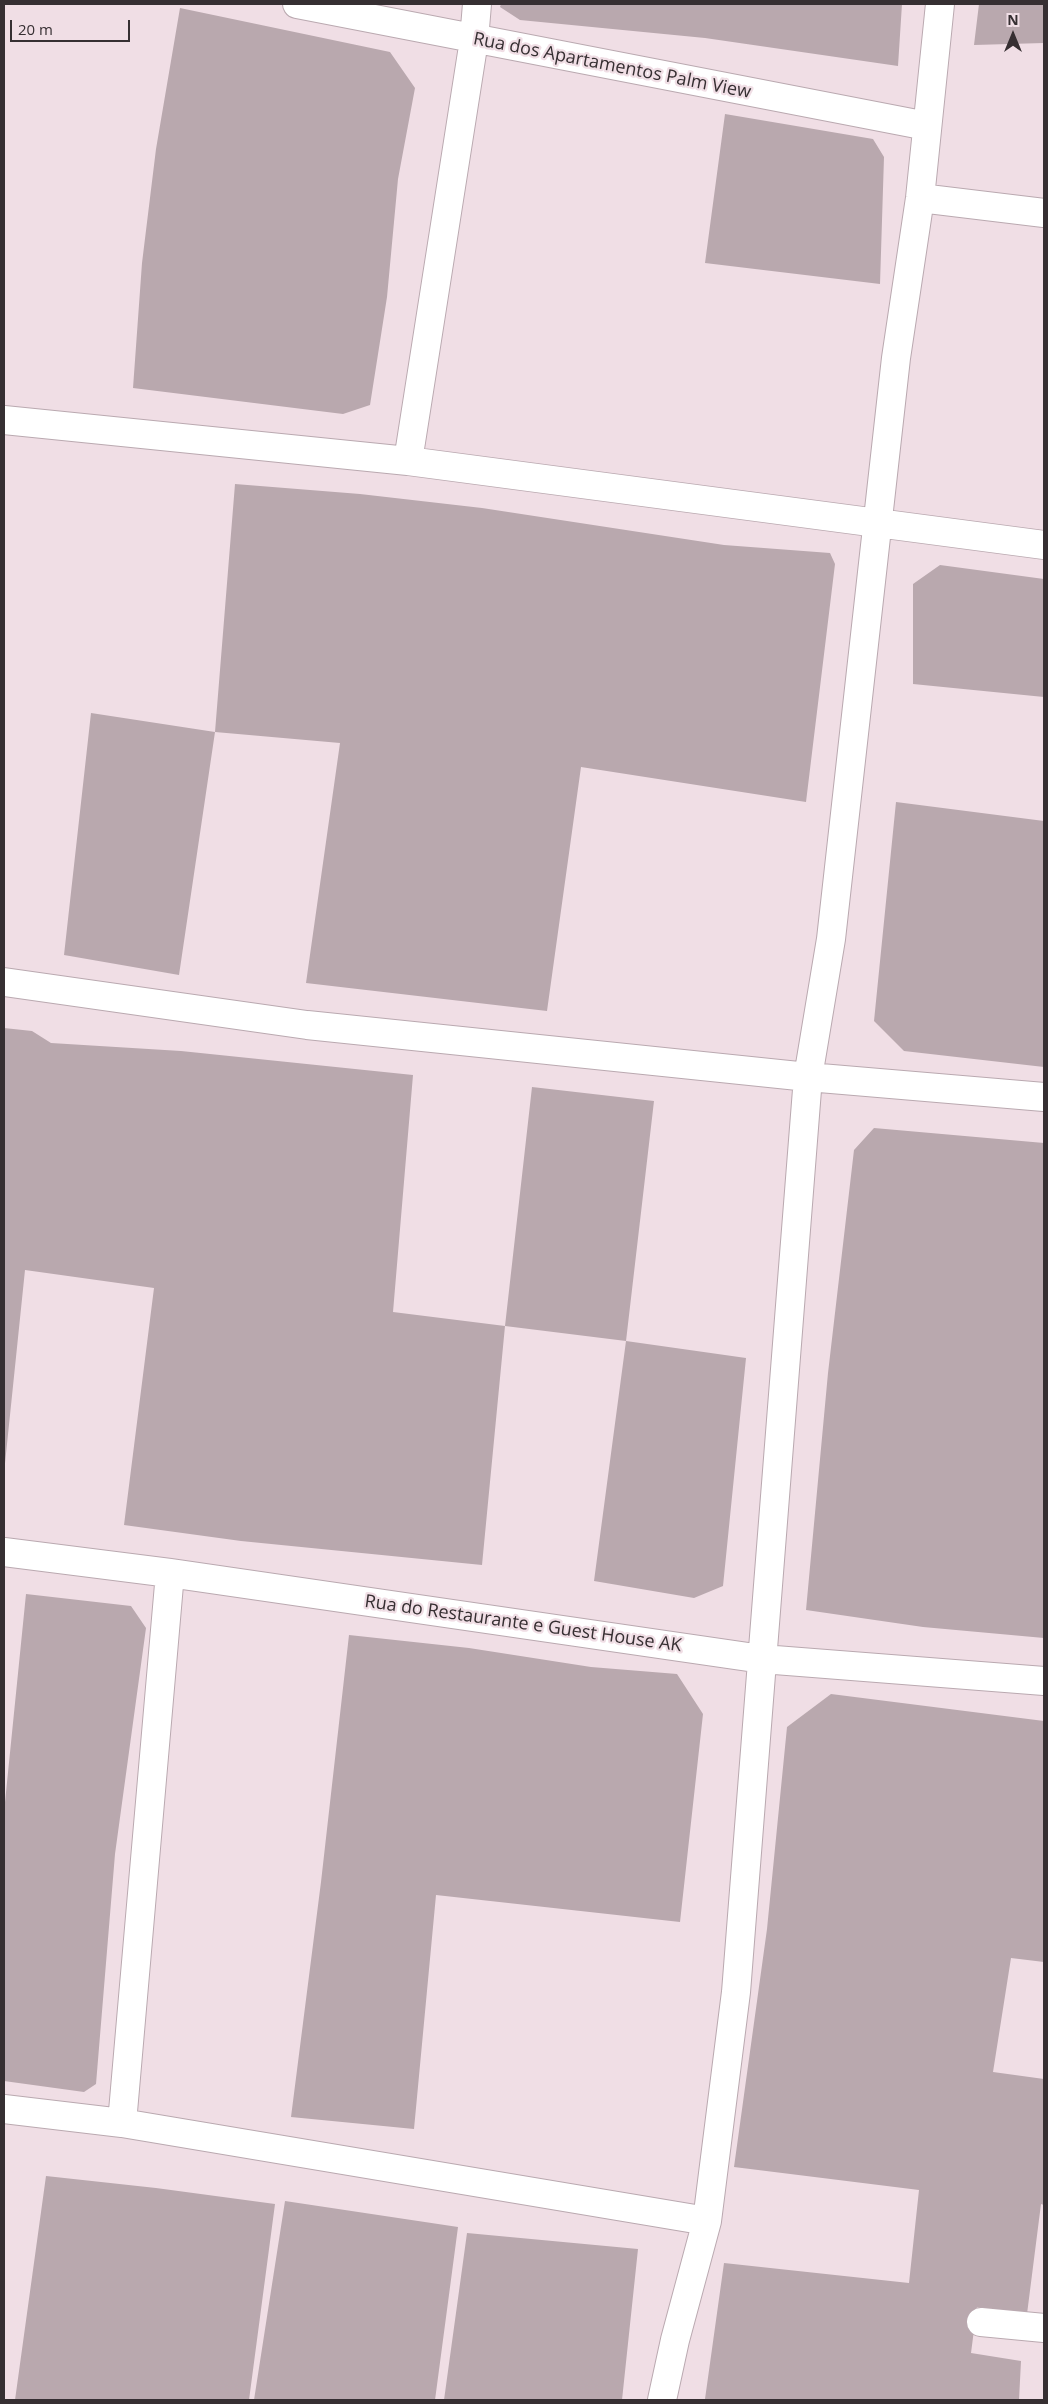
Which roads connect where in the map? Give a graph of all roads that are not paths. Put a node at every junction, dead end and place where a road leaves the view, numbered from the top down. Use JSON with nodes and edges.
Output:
{"nodes":[{"id":1,"x":297,"y":4,"type":"edge"},
{"id":2,"x":477,"y":4,"type":"edge"},
{"id":3,"x":940,"y":4,"type":"edge"},
{"id":4,"x":474,"y":40,"type":"junction"},
{"id":5,"x":927,"y":126,"type":"junction"},
{"id":6,"x":920,"y":198,"type":"junction"},
{"id":7,"x":1044,"y":213,"type":"edge"},
{"id":8,"x":4,"y":420,"type":"edge"},
{"id":9,"x":408,"y":461,"type":"junction"},
{"id":10,"x":878,"y":524,"type":"junction"},
{"id":11,"x":1044,"y":544,"type":"edge"},
{"id":12,"x":4,"y":982,"type":"edge"},
{"id":13,"x":808,"y":1077,"type":"junction"},
{"id":14,"x":1044,"y":1097,"type":"edge"},
{"id":15,"x":4,"y":1552,"type":"edge"},
{"id":16,"x":170,"y":1573,"type":"junction"},
{"id":17,"x":762,"y":1659,"type":"junction"},
{"id":18,"x":1044,"y":1681,"type":"edge"},
{"id":19,"x":4,"y":2108,"type":"edge"},
{"id":20,"x":122,"y":2123,"type":"junction"},
{"id":21,"x":707,"y":2222,"type":"junction"},
{"id":22,"x":981,"y":2322,"type":"dead end"},
{"id":23,"x":1044,"y":2328,"type":"edge"},
{"id":24,"x":662,"y":2400,"type":"edge"}],
"edges":[{"from":1,"to":4,"type":"street","name":"Rua dos Apartamentos Palm View"},
{"from":2,"to":4,"type":"street"},
{"from":3,"to":5,"type":"street"},
{"from":4,"to":5,"type":"street","name":"Rua dos Apartamentos Palm View"},
{"from":4,"to":9,"type":"street"},
{"from":5,"to":6,"type":"street"},
{"from":6,"to":7,"type":"street"},
{"from":6,"to":10,"type":"street"},
{"from":8,"to":9,"type":"street"},
{"from":9,"to":10,"type":"street"},
{"from":10,"to":11,"type":"street"},
{"from":10,"to":13,"type":"street"},
{"from":12,"to":13,"type":"street"},
{"from":13,"to":14,"type":"street"},
{"from":13,"to":17,"type":"street"},
{"from":15,"to":16,"type":"street","name":"Rua do Restaurante e Guest House AK"},
{"from":16,"to":17,"type":"street","name":"Rua do Restaurante e Guest House AK"},
{"from":16,"to":20,"type":"street"},
{"from":17,"to":18,"type":"street","name":"Rua do Restaurante e Guest House AK"},
{"from":17,"to":21,"type":"street"},
{"from":19,"to":20,"type":"street"},
{"from":20,"to":21,"type":"street"},
{"from":21,"to":24,"type":"street"},
{"from":22,"to":23,"type":"street"}]}
